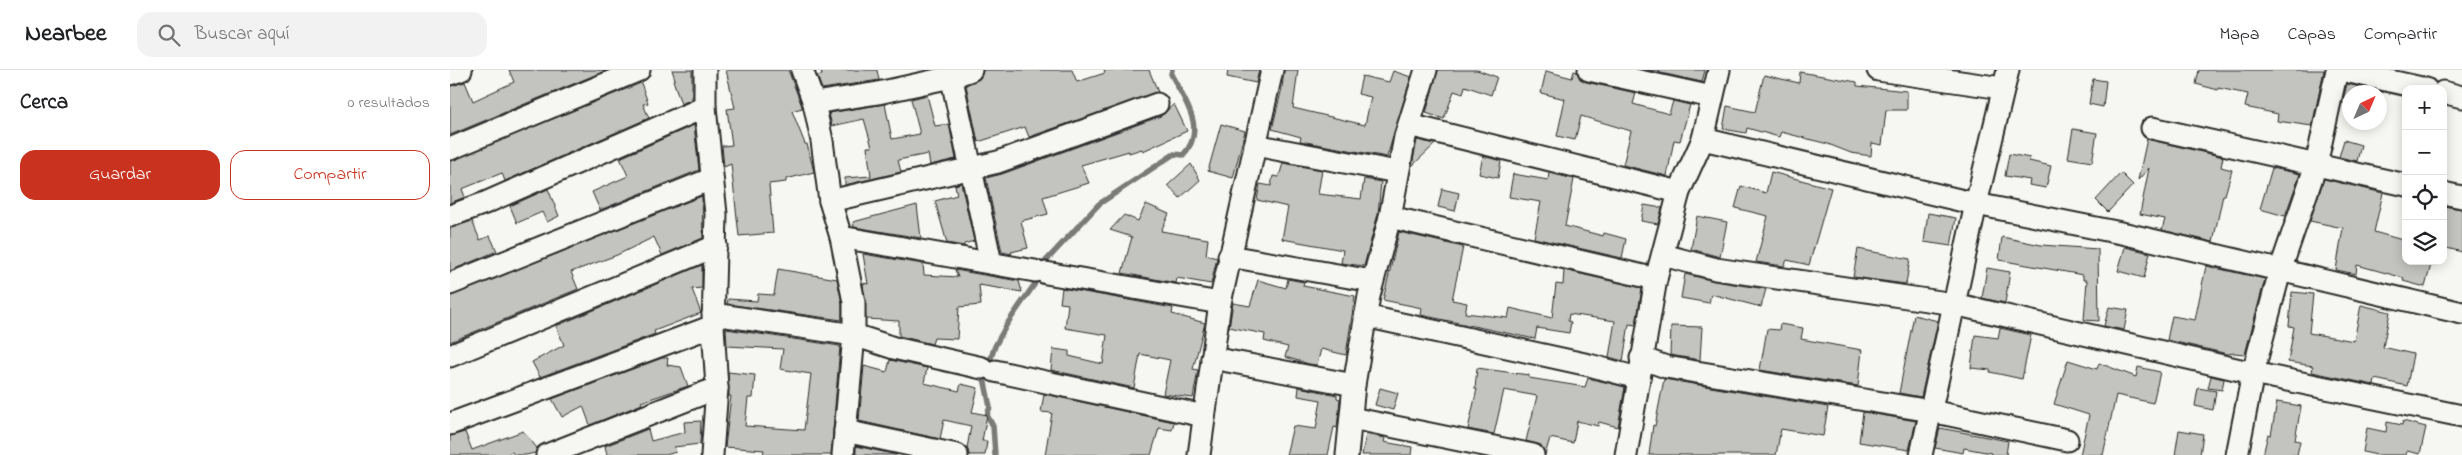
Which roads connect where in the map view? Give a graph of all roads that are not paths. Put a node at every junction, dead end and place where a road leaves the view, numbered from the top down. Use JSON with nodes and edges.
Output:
{"nodes":[{"id":1,"x":460,"y":70,"type":"edge"},
{"id":2,"x":639,"y":70,"type":"edge"},
{"id":3,"x":705,"y":70,"type":"edge"},
{"id":4,"x":802,"y":70,"type":"edge"},
{"id":5,"x":1272,"y":70,"type":"edge"},
{"id":6,"x":1426,"y":70,"type":"edge"},
{"id":7,"x":1589,"y":70,"type":"edge"},
{"id":8,"x":1719,"y":70,"type":"edge"},
{"id":9,"x":1878,"y":70,"type":"edge"},
{"id":10,"x":2339,"y":70,"type":"edge"},
{"id":11,"x":957,"y":72,"type":"edge"},
{"id":12,"x":450,"y":74,"type":"edge"},
{"id":13,"x":2005,"y":79,"type":"edge"},
{"id":14,"x":2408,"y":85,"type":"edge"},
{"id":15,"x":2447,"y":93,"type":"edge"},
{"id":16,"x":2462,"y":96,"type":"edge"},
{"id":17,"x":1712,"y":97,"type":"junction"},
{"id":18,"x":814,"y":103,"type":"junction"},
{"id":19,"x":1157,"y":104,"type":"dead end"},
{"id":20,"x":705,"y":107,"type":"junction"},
{"id":21,"x":1409,"y":125,"type":"junction"},
{"id":22,"x":2152,"y":128,"type":"dead end"},
{"id":23,"x":1703,"y":139,"type":"junction"},
{"id":24,"x":1255,"y":145,"type":"junction"},
{"id":25,"x":450,"y":149,"type":"edge"},
{"id":26,"x":2316,"y":165,"type":"junction"},
{"id":27,"x":971,"y":170,"type":"junction"},
{"id":28,"x":1397,"y":172,"type":"junction"},
{"id":29,"x":711,"y":179,"type":"junction"},
{"id":30,"x":2402,"y":184,"type":"edge"},
{"id":31,"x":1679,"y":192,"type":"junction"},
{"id":32,"x":2447,"y":194,"type":"edge"},
{"id":33,"x":2462,"y":197,"type":"edge"},
{"id":34,"x":830,"y":200,"type":"junction"},
{"id":35,"x":1976,"y":204,"type":"junction"},
{"id":36,"x":450,"y":216,"type":"edge"},
{"id":37,"x":1390,"y":217,"type":"junction"},
{"id":38,"x":841,"y":237,"type":"junction"},
{"id":39,"x":716,"y":246,"type":"junction"},
{"id":40,"x":1663,"y":255,"type":"junction"},
{"id":41,"x":1229,"y":256,"type":"junction"},
{"id":42,"x":991,"y":263,"type":"junction"},
{"id":43,"x":2280,"y":270,"type":"junction"},
{"id":44,"x":1656,"y":279,"type":"junction"},
{"id":45,"x":1372,"y":281,"type":"junction"},
{"id":46,"x":450,"y":284,"type":"edge"},
{"id":47,"x":1220,"y":304,"type":"junction"},
{"id":48,"x":1954,"y":304,"type":"junction"},
{"id":49,"x":2462,"y":313,"type":"edge"},
{"id":50,"x":1365,"y":316,"type":"junction"},
{"id":51,"x":713,"y":320,"type":"junction"},
{"id":52,"x":854,"y":334,"type":"junction"},
{"id":53,"x":450,"y":356,"type":"edge"},
{"id":54,"x":1212,"y":358,"type":"junction"},
{"id":55,"x":1640,"y":368,"type":"junction"},
{"id":56,"x":2253,"y":373,"type":"junction"},
{"id":57,"x":1354,"y":386,"type":"junction"},
{"id":58,"x":717,"y":388,"type":"junction"},
{"id":59,"x":1931,"y":411,"type":"junction"},
{"id":60,"x":1204,"y":416,"type":"junction"},
{"id":61,"x":2462,"y":416,"type":"edge"},
{"id":62,"x":1351,"y":418,"type":"junction"},
{"id":63,"x":450,"y":424,"type":"edge"},
{"id":64,"x":845,"y":431,"type":"junction"},
{"id":65,"x":2067,"y":440,"type":"dead end"},
{"id":66,"x":708,"y":453,"type":"edge"},
{"id":67,"x":547,"y":455,"type":"edge"},
{"id":68,"x":843,"y":455,"type":"edge"},
{"id":69,"x":957,"y":455,"type":"edge"},
{"id":70,"x":1199,"y":455,"type":"edge"},
{"id":71,"x":1347,"y":455,"type":"edge"},
{"id":72,"x":1533,"y":455,"type":"edge"},
{"id":73,"x":1626,"y":455,"type":"edge"},
{"id":74,"x":1921,"y":455,"type":"edge"},
{"id":75,"x":2237,"y":455,"type":"edge"}],
"edges":[{"from":1,"to":12,"type":"street"},
{"from":2,"to":25,"type":"street"},
{"from":3,"to":20,"type":"street"},
{"from":4,"to":18,"type":"street"},
{"from":5,"to":24,"type":"street"},
{"from":6,"to":21,"type":"street"},
{"from":7,"to":17,"type":"street"},
{"from":8,"to":17,"type":"street"},
{"from":9,"to":13,"type":"street"},
{"from":10,"to":14,"type":"street"},
{"from":10,"to":26,"type":"street"},
{"from":11,"to":18,"type":"street"},
{"from":11,"to":27,"type":"street"},
{"from":13,"to":35,"type":"street"},
{"from":15,"to":16,"type":"street"},
{"from":17,"to":23,"type":"street"},
{"from":18,"to":34,"type":"street"},
{"from":19,"to":27,"type":"street"},
{"from":20,"to":29,"type":"street"},
{"from":20,"to":36,"type":"street"},
{"from":21,"to":28,"type":"street"},
{"from":21,"to":31,"type":"street"},
{"from":22,"to":26,"type":"street"},
{"from":23,"to":31,"type":"street"},
{"from":23,"to":35,"type":"street"},
{"from":24,"to":28,"type":"street"},
{"from":24,"to":41,"type":"street"},
{"from":26,"to":30,"type":"street"},
{"from":26,"to":43,"type":"street"},
{"from":27,"to":34,"type":"street"},
{"from":27,"to":42,"type":"street"},
{"from":28,"to":37,"type":"street"},
{"from":29,"to":39,"type":"street"},
{"from":29,"to":46,"type":"street"},
{"from":31,"to":40,"type":"street"},
{"from":32,"to":33,"type":"street"},
{"from":34,"to":38,"type":"street"},
{"from":35,"to":43,"type":"street"},
{"from":35,"to":48,"type":"street"},
{"from":37,"to":44,"type":"street"},
{"from":37,"to":45,"type":"street"},
{"from":38,"to":42,"type":"street"},
{"from":38,"to":52,"type":"street"},
{"from":39,"to":51,"type":"street"},
{"from":39,"to":53,"type":"street"},
{"from":40,"to":44,"type":"street"},
{"from":40,"to":48,"type":"street"},
{"from":41,"to":45,"type":"street"},
{"from":41,"to":47,"type":"street"},
{"from":42,"to":47,"type":"street"},
{"from":43,"to":49,"type":"street"},
{"from":43,"to":56,"type":"street"},
{"from":44,"to":55,"type":"street"},
{"from":45,"to":50,"type":"street"},
{"from":47,"to":54,"type":"street"},
{"from":48,"to":56,"type":"street"},
{"from":48,"to":59,"type":"street"},
{"from":50,"to":55,"type":"street"},
{"from":50,"to":57,"type":"street"},
{"from":51,"to":52,"type":"street"},
{"from":51,"to":58,"type":"street"},
{"from":51,"to":63,"type":"street"},
{"from":52,"to":60,"type":"street"},
{"from":52,"to":64,"type":"street"},
{"from":54,"to":57,"type":"street"},
{"from":54,"to":60,"type":"street"},
{"from":55,"to":59,"type":"street"},
{"from":55,"to":73,"type":"street"},
{"from":56,"to":61,"type":"street"},
{"from":56,"to":75,"type":"street"},
{"from":57,"to":62,"type":"street"},
{"from":58,"to":66,"type":"street"},
{"from":58,"to":67,"type":"street"},
{"from":59,"to":65,"type":"street"},
{"from":59,"to":74,"type":"street"},
{"from":60,"to":70,"type":"street"},
{"from":62,"to":71,"type":"street"},
{"from":62,"to":72,"type":"street"},
{"from":64,"to":68,"type":"street"},
{"from":64,"to":69,"type":"street"}]}
